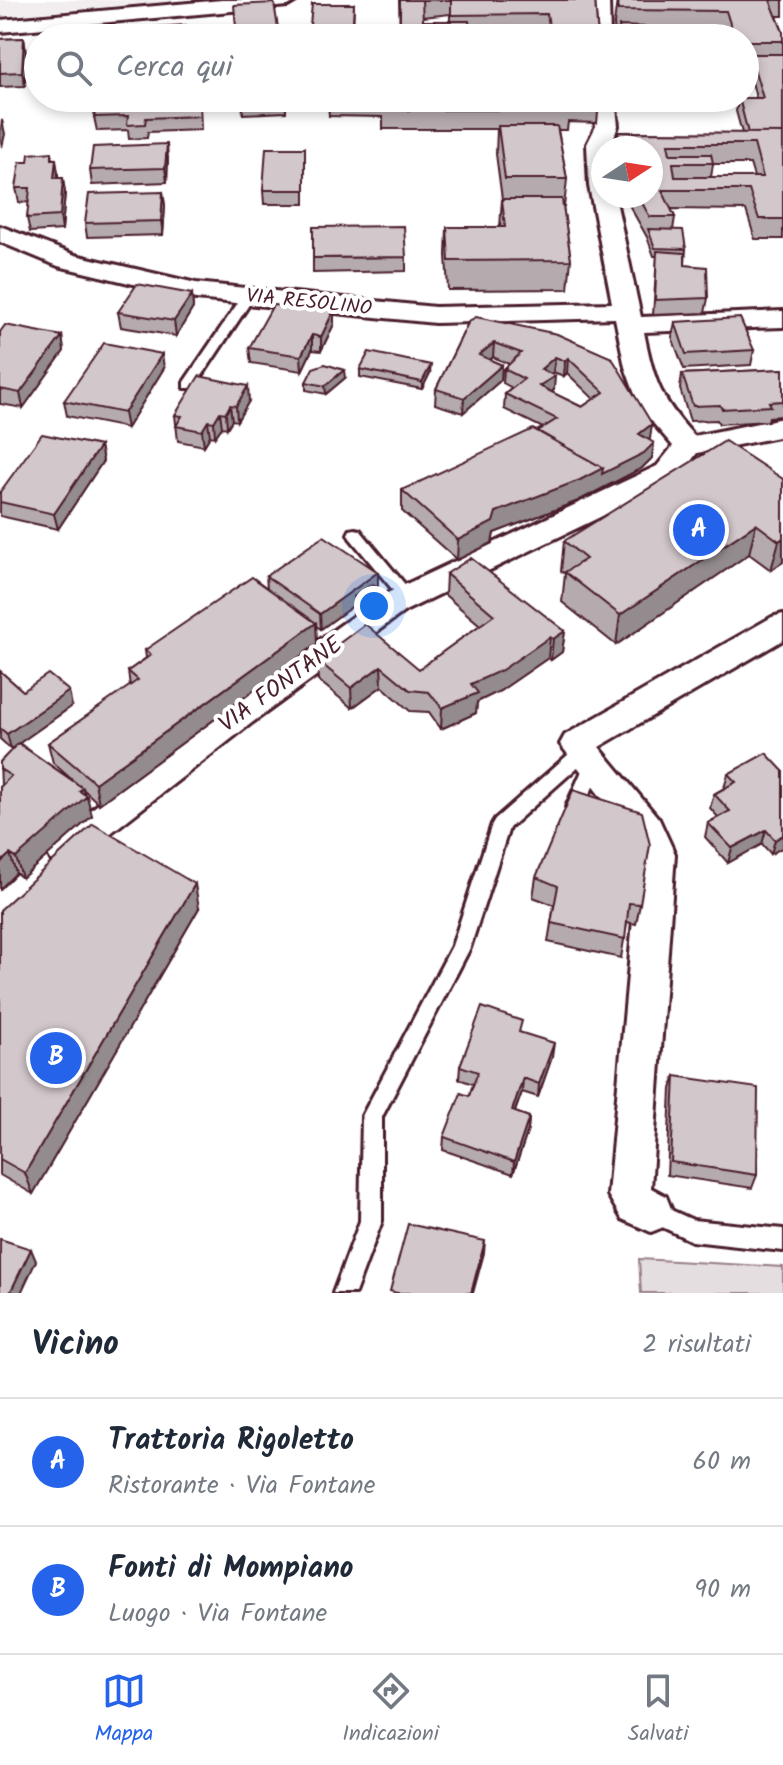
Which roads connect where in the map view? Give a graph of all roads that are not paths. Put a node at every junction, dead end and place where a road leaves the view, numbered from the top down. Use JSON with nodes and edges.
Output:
{"nodes":[{"id":1,"x":288,"y":0,"type":"edge"},
{"id":2,"x":599,"y":0,"type":"edge"},
{"id":3,"x":600,"y":24,"type":"edge"},
{"id":4,"x":0,"y":26,"type":"edge"},
{"id":5,"x":606,"y":112,"type":"edge"},
{"id":6,"x":0,"y":233,"type":"edge"},
{"id":7,"x":248,"y":297,"type":"junction"},
{"id":8,"x":629,"y":318,"type":"junction"},
{"id":9,"x":783,"y":319,"type":"edge"},
{"id":10,"x":189,"y":385,"type":"edge"},
{"id":11,"x":783,"y":427,"type":"edge"},
{"id":12,"x":720,"y":439,"type":"junction"},
{"id":13,"x":688,"y":446,"type":"junction"},
{"id":14,"x":745,"y":457,"type":"edge"},
{"id":15,"x":355,"y":534,"type":"dead end"},
{"id":16,"x":407,"y":597,"type":"junction"},
{"id":17,"x":783,"y":625,"type":"edge"},
{"id":18,"x":589,"y":758,"type":"junction"},
{"id":19,"x":575,"y":807,"type":"edge"},
{"id":20,"x":44,"y":875,"type":"edge"},
{"id":21,"x":651,"y":1211,"type":"joint"},
{"id":22,"x":783,"y":1240,"type":"edge"},
{"id":23,"x":344,"y":1293,"type":"edge"}],
"edges":[{"from":1,"to":4,"type":"street"},
{"from":2,"to":3,"type":"street"},
{"from":5,"to":8,"type":"street"},
{"from":6,"to":7,"type":"street","name":"VIA RESOLINO"},
{"from":7,"to":8,"type":"street","name":"VIA RESOLINO"},
{"from":7,"to":10,"type":"lane"},
{"from":8,"to":9,"type":"street","name":"VIA RESOLINO"},
{"from":8,"to":13,"type":"street"},
{"from":11,"to":12,"type":"street"},
{"from":12,"to":13,"type":"street"},
{"from":12,"to":14,"type":"street"},
{"from":13,"to":16,"type":"street","name":"VIA FONTANE"},
{"from":15,"to":16,"type":"lane"},
{"from":16,"to":20,"type":"street","name":"VIA FONTANE"},
{"from":17,"to":18,"type":"street"},
{"from":18,"to":19,"type":"lane"},
{"from":18,"to":21,"type":"street"},
{"from":18,"to":23,"type":"lane"},
{"from":21,"to":22,"type":"lane"}]}
